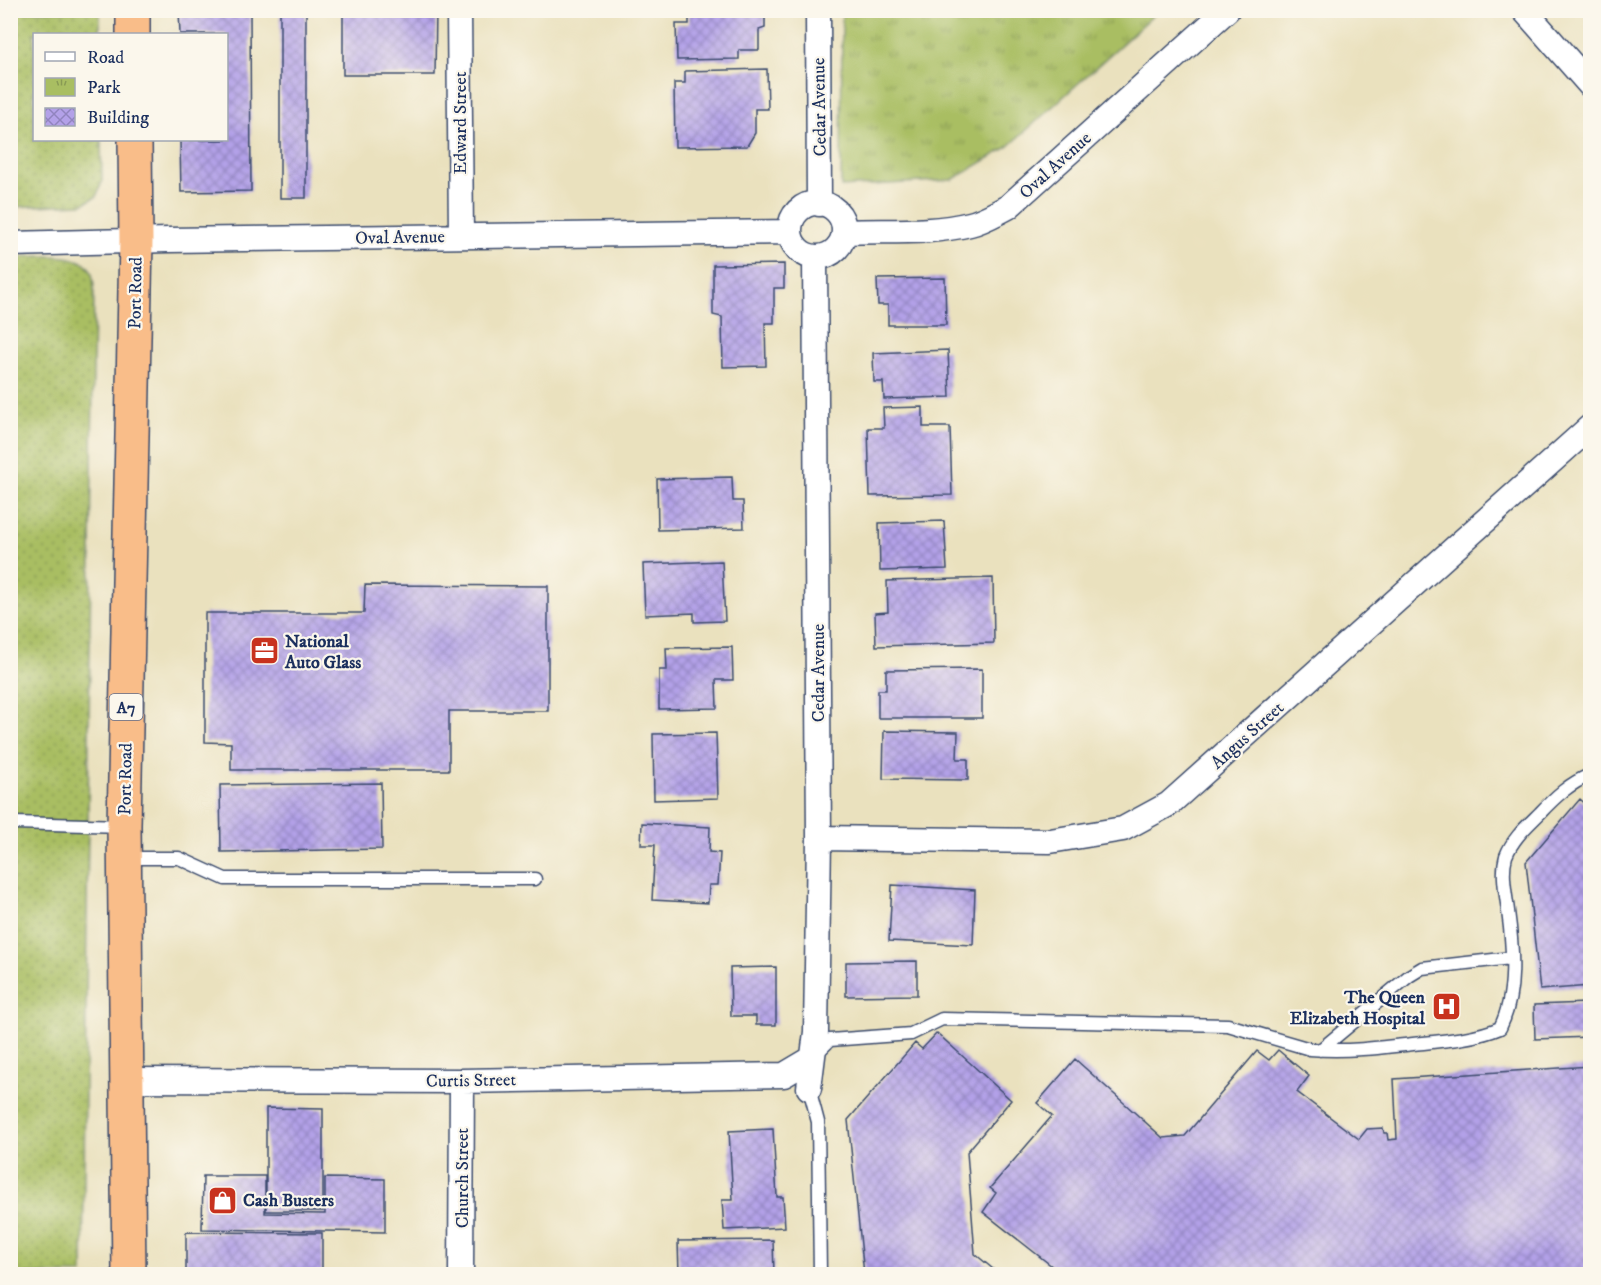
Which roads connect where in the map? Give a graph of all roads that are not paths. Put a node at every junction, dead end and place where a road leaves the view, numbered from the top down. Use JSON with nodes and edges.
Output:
{"nodes":[{"id":1,"x":133,"y":10,"type":"edge"},
{"id":2,"x":459,"y":10,"type":"edge"},
{"id":3,"x":818,"y":10,"type":"edge"},
{"id":4,"x":1227,"y":10,"type":"edge"},
{"id":5,"x":1524,"y":10,"type":"edge"},
{"id":6,"x":133,"y":33,"type":"edge"},
{"id":7,"x":1590,"y":85,"type":"edge"},
{"id":8,"x":135,"y":141,"type":"edge"},
{"id":9,"x":819,"y":204,"type":"junction"},
{"id":10,"x":790,"y":232,"type":"junction"},
{"id":11,"x":844,"y":232,"type":"junction"},
{"id":12,"x":461,"y":236,"type":"junction"},
{"id":13,"x":136,"y":241,"type":"junction"},
{"id":14,"x":10,"y":244,"type":"edge"},
{"id":15,"x":815,"y":258,"type":"junction"},
{"id":16,"x":1590,"y":427,"type":"edge"},
{"id":17,"x":1590,"y":775,"type":"edge"},
{"id":18,"x":14,"y":823,"type":"dead end"},
{"id":19,"x":124,"y":826,"type":"junction"},
{"id":20,"x":819,"y":838,"type":"junction"},
{"id":21,"x":125,"y":858,"type":"junction"},
{"id":22,"x":535,"y":879,"type":"dead end"},
{"id":23,"x":1511,"y":958,"type":"junction"},
{"id":24,"x":1320,"y":1050,"type":"junction"},
{"id":25,"x":811,"y":1059,"type":"junction"},
{"id":26,"x":127,"y":1080,"type":"junction"},
{"id":27,"x":462,"y":1081,"type":"junction"},
{"id":28,"x":809,"y":1088,"type":"joint"},
{"id":29,"x":129,"y":1275,"type":"edge"},
{"id":30,"x":461,"y":1275,"type":"edge"},
{"id":31,"x":820,"y":1275,"type":"edge"}],
"edges":[{"from":1,"to":6,"type":"highway"},
{"from":2,"to":12,"type":"street","name":"Edward Street"},
{"from":3,"to":9,"type":"street","name":"Cedar Avenue"},
{"from":4,"to":11,"type":"street","name":"Oval Avenue"},
{"from":5,"to":7,"type":"street"},
{"from":8,"to":13,"type":"highway","name":"Port Road","number":"A7"},
{"from":9,"to":10,"type":"street"},
{"from":9,"to":11,"type":"street"},
{"from":10,"to":12,"type":"street","name":"Oval Avenue"},
{"from":10,"to":15,"type":"street"},
{"from":11,"to":15,"type":"street"},
{"from":12,"to":13,"type":"street","name":"Oval Avenue"},
{"from":13,"to":14,"type":"street","name":"Oval Avenue"},
{"from":13,"to":19,"type":"highway","name":"Port Road","number":"A7"},
{"from":15,"to":20,"type":"street","name":"Cedar Avenue"},
{"from":16,"to":20,"type":"street","name":"Angus Street"},
{"from":17,"to":23,"type":"lane"},
{"from":18,"to":19,"type":"lane"},
{"from":19,"to":21,"type":"highway","name":"Port Road","number":"A7"},
{"from":20,"to":25,"type":"street","name":"Cedar Avenue"},
{"from":21,"to":22,"type":"lane"},
{"from":21,"to":26,"type":"highway","name":"Port Road","number":"A7"},
{"from":23,"to":24,"type":"lane"},
{"from":23,"to":24,"type":"lane"},
{"from":24,"to":25,"type":"lane"},
{"from":25,"to":27,"type":"street","name":"Curtis Street"},
{"from":25,"to":28,"type":"street","name":"Cedar Avenue"},
{"from":26,"to":27,"type":"street","name":"Curtis Street"},
{"from":26,"to":29,"type":"highway","name":"Port Road","number":"A7"},
{"from":27,"to":30,"type":"street","name":"Church Street"},
{"from":28,"to":31,"type":"lane"}]}
